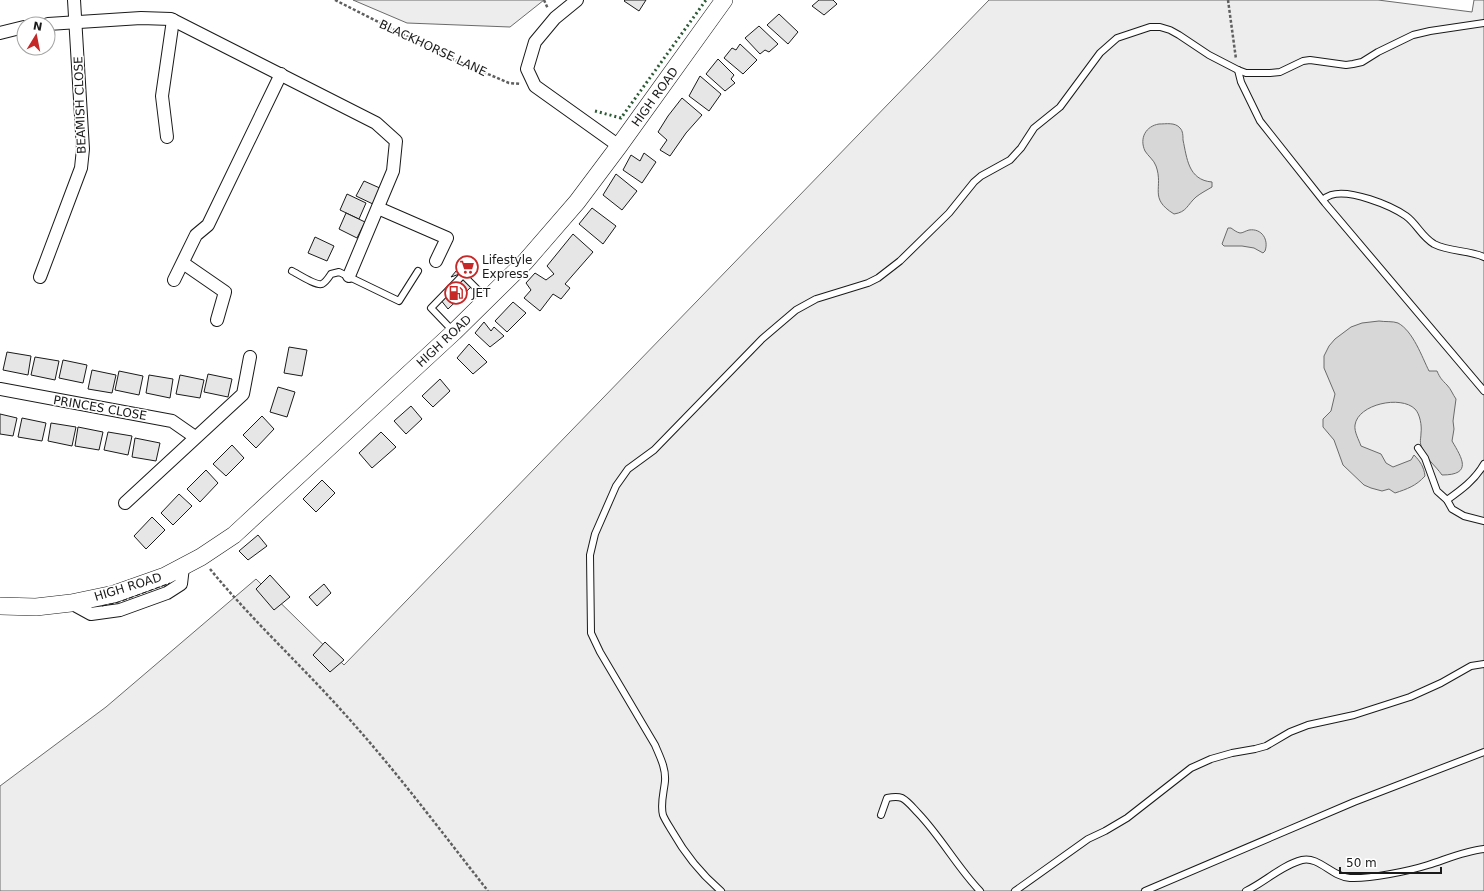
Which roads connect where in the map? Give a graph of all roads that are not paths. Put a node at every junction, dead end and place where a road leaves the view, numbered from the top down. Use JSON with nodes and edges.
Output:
{"nodes":[{"id":1,"x":74,"y":0,"type":"edge"},
{"id":2,"x":577,"y":0,"type":"edge"},
{"id":3,"x":724,"y":0,"type":"edge"},
{"id":4,"x":173,"y":20,"type":"junction"},
{"id":5,"x":76,"y":22,"type":"junction"},
{"id":6,"x":56,"y":23,"type":"edge"},
{"id":7,"x":1484,"y":23,"type":"edge"},
{"id":8,"x":16,"y":29,"type":"edge"},
{"id":9,"x":0,"y":33,"type":"edge"},
{"id":10,"x":1238,"y":70,"type":"junction"},
{"id":11,"x":281,"y":74,"type":"junction"},
{"id":12,"x":167,"y":137,"type":"dead end"},
{"id":13,"x":619,"y":146,"type":"junction"},
{"id":14,"x":1323,"y":200,"type":"junction"},
{"id":15,"x":378,"y":208,"type":"junction"},
{"id":16,"x":1484,"y":257,"type":"edge"},
{"id":17,"x":436,"y":261,"type":"dead end"},
{"id":18,"x":183,"y":263,"type":"junction"},
{"id":19,"x":292,"y":271,"type":"dead end"},
{"id":20,"x":418,"y":271,"type":"dead end"},
{"id":21,"x":349,"y":276,"type":"junction"},
{"id":22,"x":40,"y":277,"type":"dead end"},
{"id":23,"x":174,"y":280,"type":"dead end"},
{"id":24,"x":488,"y":300,"type":"junction"},
{"id":25,"x":217,"y":320,"type":"dead end"},
{"id":26,"x":454,"y":332,"type":"junction"},
{"id":27,"x":250,"y":356,"type":"dead end"},
{"id":28,"x":0,"y":389,"type":"edge"},
{"id":29,"x":1484,"y":391,"type":"edge"},
{"id":30,"x":195,"y":437,"type":"junction"},
{"id":31,"x":1418,"y":448,"type":"dead end"},
{"id":32,"x":1484,"y":464,"type":"edge"},
{"id":33,"x":1447,"y":500,"type":"junction"},
{"id":34,"x":125,"y":503,"type":"dead end"},
{"id":35,"x":1484,"y":521,"type":"edge"},
{"id":36,"x":0,"y":606,"type":"edge"},
{"id":37,"x":1484,"y":664,"type":"edge"},
{"id":38,"x":1484,"y":752,"type":"edge"},
{"id":39,"x":880,"y":815,"type":"dead end"},
{"id":40,"x":1484,"y":849,"type":"edge"},
{"id":41,"x":721,"y":891,"type":"edge"},
{"id":42,"x":980,"y":891,"type":"edge"},
{"id":43,"x":1016,"y":891,"type":"edge"},
{"id":44,"x":1145,"y":891,"type":"edge"},
{"id":45,"x":1246,"y":891,"type":"edge"}],
"edges":[{"from":1,"to":5,"type":"street","name":"BEAMISH CLOSE"},
{"from":2,"to":13,"type":"street"},
{"from":3,"to":13,"type":"main road","name":"HIGH ROAD"},
{"from":4,"to":5,"type":"street"},
{"from":4,"to":11,"type":"street"},
{"from":4,"to":12,"type":"street"},
{"from":5,"to":6,"type":"street"},
{"from":5,"to":22,"type":"street","name":"BEAMISH CLOSE"},
{"from":7,"to":10,"type":"lane"},
{"from":8,"to":9,"type":"street"},
{"from":10,"to":14,"type":"lane"},
{"from":10,"to":41,"type":"lane"},
{"from":11,"to":15,"type":"street"},
{"from":11,"to":18,"type":"street"},
{"from":13,"to":24,"type":"main road","name":"HIGH ROAD"},
{"from":14,"to":16,"type":"lane"},
{"from":14,"to":29,"type":"lane"},
{"from":15,"to":17,"type":"street"},
{"from":15,"to":21,"type":"street"},
{"from":18,"to":23,"type":"street"},
{"from":18,"to":25,"type":"street"},
{"from":19,"to":21,"type":"lane"},
{"from":20,"to":21,"type":"lane"},
{"from":24,"to":26,"type":"main road","name":"HIGH ROAD"},
{"from":24,"to":26,"type":"lane"},
{"from":26,"to":36,"type":"main road","name":"HIGH ROAD"},
{"from":27,"to":30,"type":"street"},
{"from":28,"to":30,"type":"street","name":"PRINCES CLOSE"},
{"from":30,"to":34,"type":"street"},
{"from":31,"to":33,"type":"lane"},
{"from":32,"to":33,"type":"lane"},
{"from":33,"to":35,"type":"lane"},
{"from":37,"to":43,"type":"lane"},
{"from":38,"to":44,"type":"lane"},
{"from":39,"to":42,"type":"lane"},
{"from":40,"to":45,"type":"lane"}]}
